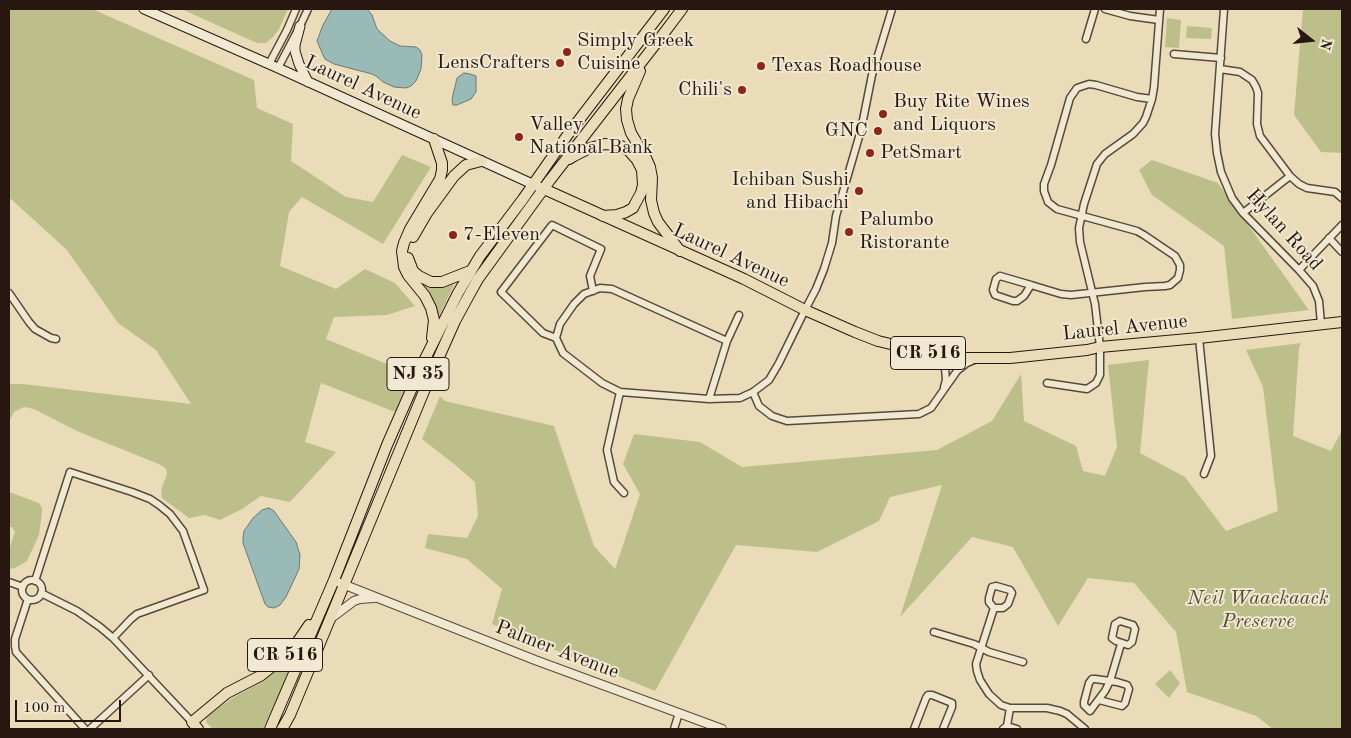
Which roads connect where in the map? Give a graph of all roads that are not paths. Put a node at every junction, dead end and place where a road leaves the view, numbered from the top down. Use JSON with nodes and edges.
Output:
{"nodes":[{"id":1,"x":144,"y":9,"type":"edge"},
{"id":2,"x":296,"y":9,"type":"edge"},
{"id":3,"x":308,"y":9,"type":"edge"},
{"id":4,"x":664,"y":9,"type":"edge"},
{"id":5,"x":682,"y":9,"type":"edge"},
{"id":6,"x":892,"y":9,"type":"edge"},
{"id":7,"x":1095,"y":9,"type":"edge"},
{"id":8,"x":1105,"y":9,"type":"edge"},
{"id":9,"x":1160,"y":9,"type":"edge"},
{"id":10,"x":1224,"y":9,"type":"edge"},
{"id":11,"x":1159,"y":20,"type":"junction"},
{"id":12,"x":300,"y":26,"type":"junction"},
{"id":13,"x":661,"y":37,"type":"junction"},
{"id":14,"x":1086,"y":39,"type":"dead end"},
{"id":15,"x":1174,"y":54,"type":"dead end"},
{"id":16,"x":1221,"y":58,"type":"junction"},
{"id":17,"x":274,"y":66,"type":"junction"},
{"id":18,"x":1220,"y":68,"type":"junction"},
{"id":19,"x":308,"y":82,"type":"junction"},
{"id":20,"x":1152,"y":99,"type":"junction"},
{"id":21,"x":434,"y":139,"type":"junction"},
{"id":22,"x":481,"y":161,"type":"junction"},
{"id":23,"x":559,"y":168,"type":"junction"},
{"id":24,"x":1290,"y":176,"type":"junction"},
{"id":25,"x":533,"y":184,"type":"junction"},
{"id":26,"x":544,"y":189,"type":"junction"},
{"id":27,"x":1342,"y":198,"type":"edge"},
{"id":28,"x":1243,"y":213,"type":"junction"},
{"id":29,"x":603,"y":216,"type":"junction"},
{"id":30,"x":1081,"y":216,"type":"junction"},
{"id":31,"x":1342,"y":225,"type":"edge"},
{"id":32,"x":1329,"y":238,"type":"junction"},
{"id":33,"x":680,"y":250,"type":"junction"},
{"id":34,"x":1342,"y":252,"type":"edge"},
{"id":35,"x":1299,"y":270,"type":"junction"},
{"id":36,"x":470,"y":271,"type":"junction"},
{"id":37,"x":1031,"y":285,"type":"junction"},
{"id":38,"x":593,"y":291,"type":"junction"},
{"id":39,"x":9,"y":292,"type":"edge"},
{"id":40,"x":1092,"y":293,"type":"junction"},
{"id":41,"x":805,"y":310,"type":"junction"},
{"id":42,"x":738,"y":315,"type":"dead end"},
{"id":43,"x":1342,"y":322,"type":"edge"},
{"id":44,"x":1321,"y":324,"type":"junction"},
{"id":45,"x":556,"y":338,"type":"junction"},
{"id":46,"x":1199,"y":338,"type":"junction"},
{"id":47,"x":56,"y":339,"type":"dead end"},
{"id":48,"x":727,"y":341,"type":"junction"},
{"id":49,"x":1100,"y":347,"type":"junction"},
{"id":50,"x":430,"y":350,"type":"junction"},
{"id":51,"x":944,"y":356,"type":"junction"},
{"id":52,"x":978,"y":358,"type":"junction"},
{"id":53,"x":1047,"y":383,"type":"dead end"},
{"id":54,"x":620,"y":392,"type":"junction"},
{"id":55,"x":753,"y":392,"type":"junction"},
{"id":56,"x":941,"y":395,"type":"junction"},
{"id":57,"x":709,"y":399,"type":"junction"},
{"id":58,"x":1204,"y":474,"type":"dead end"},
{"id":59,"x":624,"y":493,"type":"dead end"},
{"id":60,"x":334,"y":580,"type":"junction"},
{"id":61,"x":34,"y":581,"type":"junction"},
{"id":62,"x":9,"y":582,"type":"edge"},
{"id":63,"x":344,"y":584,"type":"junction"},
{"id":64,"x":23,"y":587,"type":"junction"},
{"id":65,"x":41,"y":593,"type":"junction"},
{"id":66,"x":380,"y":598,"type":"junction"},
{"id":67,"x":28,"y":599,"type":"junction"},
{"id":68,"x":322,"y":605,"type":"junction"},
{"id":69,"x":994,"y":608,"type":"junction"},
{"id":70,"x":330,"y":619,"type":"junction"},
{"id":71,"x":934,"y":632,"type":"dead end"},
{"id":72,"x":113,"y":638,"type":"junction"},
{"id":73,"x":1122,"y":644,"type":"dead end"},
{"id":74,"x":981,"y":648,"type":"junction"},
{"id":75,"x":1023,"y":662,"type":"dead end"},
{"id":76,"x":149,"y":675,"type":"junction"},
{"id":77,"x":1110,"y":681,"type":"junction"},
{"id":78,"x":1100,"y":700,"type":"junction"},
{"id":79,"x":1010,"y":708,"type":"junction"},
{"id":80,"x":679,"y":713,"type":"junction"},
{"id":81,"x":195,"y":726,"type":"edge"},
{"id":82,"x":1005,"y":728,"type":"edge"},
{"id":83,"x":85,"y":729,"type":"edge"},
{"id":84,"x":90,"y":729,"type":"edge"},
{"id":85,"x":270,"y":729,"type":"edge"},
{"id":86,"x":282,"y":729,"type":"edge"},
{"id":87,"x":674,"y":729,"type":"edge"},
{"id":88,"x":722,"y":729,"type":"edge"},
{"id":89,"x":914,"y":729,"type":"edge"},
{"id":90,"x":943,"y":729,"type":"edge"},
{"id":91,"x":1017,"y":729,"type":"edge"},
{"id":92,"x":1085,"y":729,"type":"edge"}],
"edges":[{"from":1,"to":17,"type":"main road","name":"Laurel Avenue"},
{"from":2,"to":17,"type":"street"},
{"from":3,"to":12,"type":"street"},
{"from":4,"to":25,"type":"main road","number":"NJ 35"},
{"from":5,"to":13,"type":"main road","number":"NJ 35"},
{"from":6,"to":41,"type":"street"},
{"from":7,"to":14,"type":"street"},
{"from":8,"to":11,"type":"street"},
{"from":9,"to":11,"type":"street"},
{"from":10,"to":16,"type":"street","name":"Hylan Road"},
{"from":11,"to":20,"type":"street"},
{"from":12,"to":17,"type":"street"},
{"from":12,"to":19,"type":"main road"},
{"from":13,"to":23,"type":"main road","number":"NJ 35"},
{"from":13,"to":33,"type":"main road"},
{"from":15,"to":16,"type":"street"},
{"from":16,"to":18,"type":"street","name":"Hylan Road"},
{"from":17,"to":19,"type":"main road","name":"Laurel Avenue"},
{"from":18,"to":24,"type":"street"},
{"from":18,"to":28,"type":"street","name":"Hylan Road"},
{"from":19,"to":21,"type":"main road","name":"Laurel Avenue"},
{"from":20,"to":30,"type":"street"},
{"from":20,"to":30,"type":"street"},
{"from":21,"to":22,"type":"main road","name":"Laurel Avenue"},
{"from":21,"to":50,"type":"main road"},
{"from":22,"to":25,"type":"main road","name":"Laurel Avenue"},
{"from":22,"to":36,"type":"main road"},
{"from":23,"to":26,"type":"main road","number":"NJ 35"},
{"from":23,"to":29,"type":"main road"},
{"from":24,"to":27,"type":"street"},
{"from":24,"to":28,"type":"street"},
{"from":25,"to":26,"type":"main road","name":"Laurel Avenue","number":"CR 516"},
{"from":25,"to":36,"type":"main road","number":"NJ 35"},
{"from":26,"to":29,"type":"main road","name":"Laurel Avenue","number":"CR 516"},
{"from":26,"to":63,"type":"main road","number":"NJ 35"},
{"from":28,"to":35,"type":"street","name":"Hylan Road"},
{"from":29,"to":33,"type":"main road","name":"Laurel Avenue","number":"CR 516"},
{"from":30,"to":40,"type":"street"},
{"from":30,"to":40,"type":"street"},
{"from":31,"to":32,"type":"street"},
{"from":32,"to":34,"type":"street"},
{"from":32,"to":35,"type":"street"},
{"from":33,"to":41,"type":"main road","name":"Laurel Avenue","number":"CR 516"},
{"from":35,"to":44,"type":"street","name":"Hylan Road"},
{"from":36,"to":50,"type":"main road","number":"NJ 35"},
{"from":37,"to":37,"type":"street"},
{"from":37,"to":40,"type":"street"},
{"from":38,"to":45,"type":"street"},
{"from":38,"to":45,"type":"street"},
{"from":38,"to":48,"type":"street"},
{"from":39,"to":47,"type":"street"},
{"from":40,"to":49,"type":"street"},
{"from":41,"to":51,"type":"main road","name":"Laurel Avenue","number":"CR 516"},
{"from":41,"to":55,"type":"street"},
{"from":42,"to":48,"type":"street"},
{"from":43,"to":44,"type":"main road","name":"Laurel Avenue","number":"CR 516"},
{"from":44,"to":46,"type":"main road","name":"Laurel Avenue","number":"CR 516"},
{"from":45,"to":54,"type":"street"},
{"from":46,"to":49,"type":"main road","name":"Laurel Avenue","number":"CR 516"},
{"from":46,"to":58,"type":"street"},
{"from":48,"to":57,"type":"street"},
{"from":49,"to":52,"type":"main road","name":"Laurel Avenue","number":"CR 516"},
{"from":49,"to":53,"type":"street"},
{"from":50,"to":60,"type":"main road","number":"NJ 35"},
{"from":51,"to":52,"type":"main road","name":"Laurel Avenue","number":"CR 516"},
{"from":51,"to":56,"type":"street"},
{"from":52,"to":56,"type":"street"},
{"from":54,"to":57,"type":"street"},
{"from":54,"to":59,"type":"street"},
{"from":55,"to":56,"type":"street"},
{"from":55,"to":57,"type":"street"},
{"from":60,"to":63,"type":"street","name":"Palmer Avenue"},
{"from":60,"to":68,"type":"main road","number":"NJ 35"},
{"from":61,"to":64,"type":"street"},
{"from":61,"to":65,"type":"street"},
{"from":61,"to":72,"type":"street"},
{"from":62,"to":64,"type":"street"},
{"from":63,"to":66,"type":"street","name":"Palmer Avenue"},
{"from":63,"to":70,"type":"main road","number":"NJ 35"},
{"from":64,"to":67,"type":"street"},
{"from":65,"to":67,"type":"street"},
{"from":65,"to":72,"type":"street"},
{"from":66,"to":70,"type":"street","name":"Palmer Avenue"},
{"from":66,"to":80,"type":"street","name":"Palmer Avenue"},
{"from":67,"to":83,"type":"street"},
{"from":68,"to":81,"type":"main road","number":"CR 516"},
{"from":68,"to":85,"type":"main road","number":"NJ 35"},
{"from":69,"to":69,"type":"street"},
{"from":69,"to":74,"type":"street"},
{"from":70,"to":86,"type":"main road","number":"NJ 35"},
{"from":71,"to":74,"type":"street"},
{"from":72,"to":76,"type":"street"},
{"from":73,"to":77,"type":"street"},
{"from":74,"to":75,"type":"street"},
{"from":74,"to":79,"type":"street"},
{"from":76,"to":81,"type":"street"},
{"from":76,"to":84,"type":"street"},
{"from":77,"to":78,"type":"street"},
{"from":77,"to":78,"type":"street"},
{"from":77,"to":78,"type":"street"},
{"from":79,"to":82,"type":"street"},
{"from":79,"to":92,"type":"street"},
{"from":80,"to":87,"type":"street"},
{"from":80,"to":88,"type":"street","name":"Palmer Avenue"},
{"from":82,"to":91,"type":"street"},
{"from":89,"to":90,"type":"street"}]}
